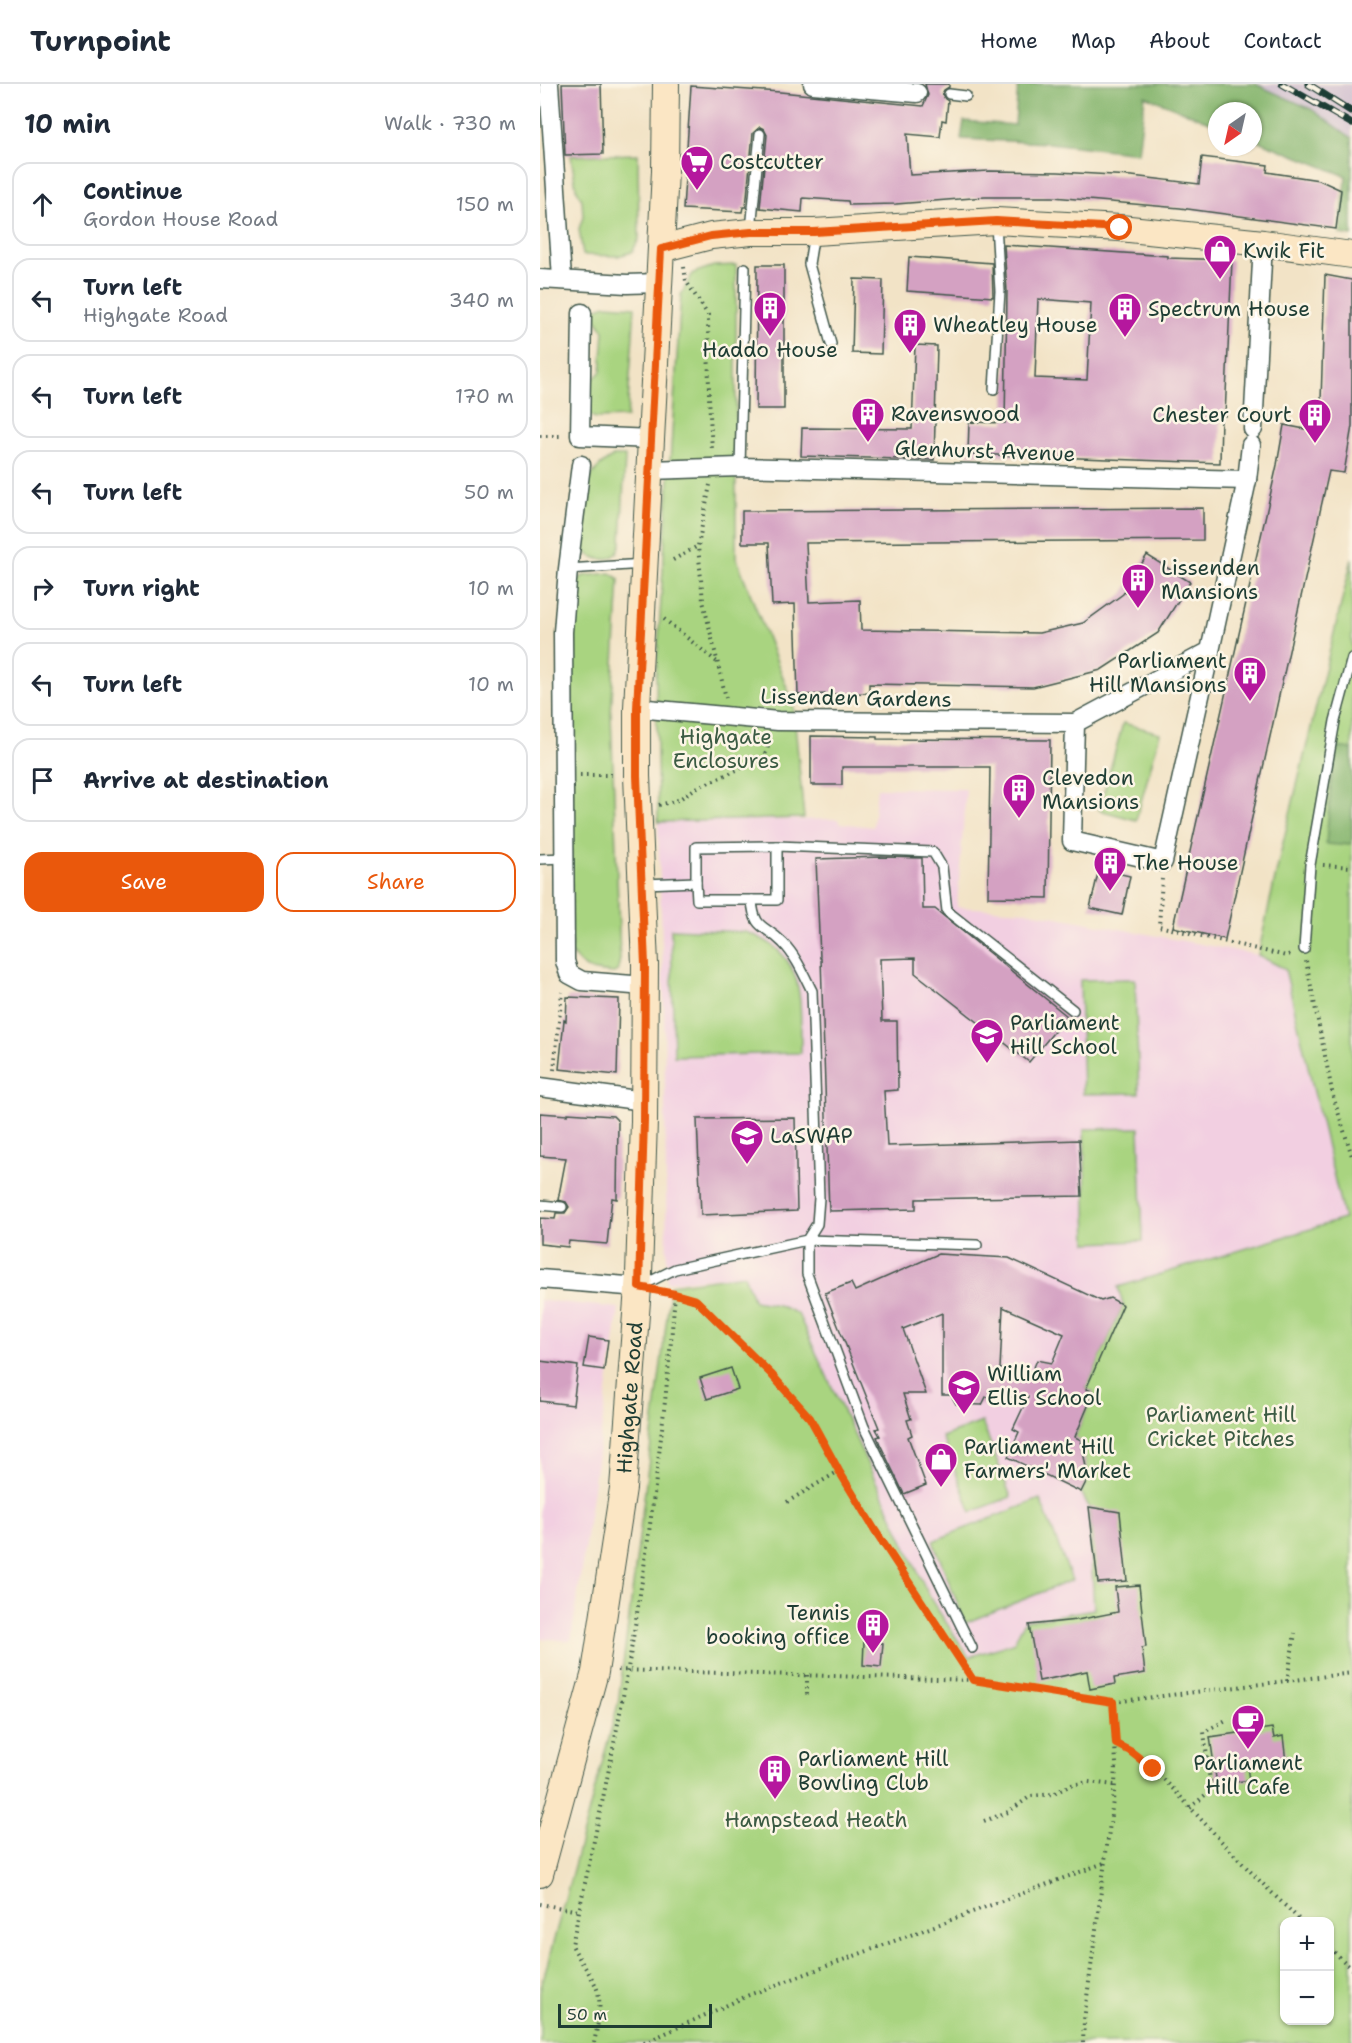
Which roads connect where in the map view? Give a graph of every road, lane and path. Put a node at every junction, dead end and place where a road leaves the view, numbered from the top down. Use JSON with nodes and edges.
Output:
{"nodes":[{"id":1,"x":549,"y":84,"type":"edge"},
{"id":2,"x":666,"y":84,"type":"edge"},
{"id":3,"x":813,"y":84,"type":"edge"},
{"id":4,"x":859,"y":86,"type":"edge"},
{"id":5,"x":920,"y":92,"type":"dead end"},
{"id":6,"x":949,"y":94,"type":"dead end"},
{"id":7,"x":966,"y":96,"type":"dead end"},
{"id":8,"x":760,"y":134,"type":"dead end"},
{"id":9,"x":996,"y":221,"type":"junction"},
{"id":10,"x":751,"y":232,"type":"junction"},
{"id":11,"x":814,"y":232,"type":"junction"},
{"id":12,"x":1263,"y":243,"type":"junction"},
{"id":13,"x":661,"y":249,"type":"junction"},
{"id":14,"x":1352,"y":255,"type":"edge"},
{"id":15,"x":684,"y":266,"type":"dead end"},
{"id":16,"x":745,"y":268,"type":"dead end"},
{"id":17,"x":540,"y":279,"type":"edge"},
{"id":18,"x":562,"y":279,"type":"junction"},
{"id":19,"x":658,"y":283,"type":"junction"},
{"id":20,"x":582,"y":313,"type":"dead end"},
{"id":21,"x":831,"y":344,"type":"dead end"},
{"id":22,"x":994,"y":389,"type":"dead end"},
{"id":23,"x":540,"y":436,"type":"edge"},
{"id":24,"x":574,"y":436,"type":"junction"},
{"id":25,"x":652,"y":439,"type":"junction"},
{"id":26,"x":581,"y":465,"type":"dead end"},
{"id":27,"x":740,"y":467,"type":"junction"},
{"id":28,"x":713,"y":468,"type":"junction"},
{"id":29,"x":650,"y":470,"type":"junction"},
{"id":30,"x":1247,"y":480,"type":"junction"},
{"id":31,"x":698,"y":546,"type":"junction"},
{"id":32,"x":673,"y":560,"type":"dead end"},
{"id":33,"x":644,"y":564,"type":"junction"},
{"id":34,"x":568,"y":569,"type":"junction"},
{"id":35,"x":641,"y":614,"type":"junction"},
{"id":36,"x":1210,"y":651,"type":"junction"},
{"id":37,"x":1352,"y":658,"type":"edge"},
{"id":38,"x":717,"y":662,"type":"junction"},
{"id":39,"x":637,"y":708,"type":"junction"},
{"id":40,"x":730,"y":716,"type":"junction"},
{"id":41,"x":778,"y":721,"type":"junction"},
{"id":42,"x":1075,"y":723,"type":"junction"},
{"id":43,"x":564,"y":775,"type":"junction"},
{"id":44,"x":637,"y":776,"type":"junction"},
{"id":45,"x":638,"y":807,"type":"junction"},
{"id":46,"x":777,"y":846,"type":"junction"},
{"id":47,"x":564,"y":858,"type":"junction"},
{"id":48,"x":540,"y":859,"type":"edge"},
{"id":49,"x":1163,"y":862,"type":"junction"},
{"id":50,"x":1310,"y":865,"type":"junction"},
{"id":51,"x":1352,"y":867,"type":"edge"},
{"id":52,"x":696,"y":882,"type":"junction"},
{"id":53,"x":641,"y":884,"type":"junction"},
{"id":54,"x":752,"y":900,"type":"junction"},
{"id":55,"x":1304,"y":949,"type":"junction"},
{"id":56,"x":569,"y":974,"type":"junction"},
{"id":57,"x":645,"y":986,"type":"junction"},
{"id":58,"x":1073,"y":1010,"type":"dead end"},
{"id":59,"x":547,"y":1087,"type":"edge"},
{"id":60,"x":644,"y":1101,"type":"junction"},
{"id":61,"x":1352,"y":1156,"type":"edge"},
{"id":62,"x":540,"y":1205,"type":"edge"},
{"id":63,"x":562,"y":1207,"type":"dead end"},
{"id":64,"x":807,"y":1240,"type":"junction"},
{"id":65,"x":977,"y":1245,"type":"dead end"},
{"id":66,"x":540,"y":1279,"type":"edge"},
{"id":67,"x":639,"y":1287,"type":"junction"},
{"id":68,"x":675,"y":1294,"type":"junction"},
{"id":69,"x":839,"y":1471,"type":"junction"},
{"id":70,"x":787,"y":1502,"type":"dead end"},
{"id":71,"x":1294,"y":1633,"type":"dead end"},
{"id":72,"x":972,"y":1648,"type":"dead end"},
{"id":73,"x":628,"y":1670,"type":"junction"},
{"id":74,"x":595,"y":1672,"type":"junction"},
{"id":75,"x":1352,"y":1673,"type":"edge"},
{"id":76,"x":807,"y":1675,"type":"junction"},
{"id":77,"x":973,"y":1680,"type":"junction"},
{"id":78,"x":1287,"y":1681,"type":"junction"},
{"id":79,"x":807,"y":1695,"type":"dead end"},
{"id":80,"x":1113,"y":1702,"type":"junction"},
{"id":81,"x":1228,"y":1719,"type":"dead end"},
{"id":82,"x":1116,"y":1744,"type":"junction"},
{"id":83,"x":1115,"y":1785,"type":"junction"},
{"id":84,"x":1190,"y":1808,"type":"junction"},
{"id":85,"x":984,"y":1821,"type":"dead end"},
{"id":86,"x":1104,"y":1863,"type":"junction"},
{"id":87,"x":540,"y":1874,"type":"edge"},
{"id":88,"x":540,"y":1904,"type":"edge"},
{"id":89,"x":579,"y":1911,"type":"junction"},
{"id":90,"x":1297,"y":1917,"type":"edge"},
{"id":91,"x":1334,"y":1953,"type":"edge"},
{"id":92,"x":1352,"y":1969,"type":"edge"},
{"id":93,"x":594,"y":2043,"type":"edge"},
{"id":94,"x":644,"y":2043,"type":"edge"},
{"id":95,"x":1083,"y":2043,"type":"edge"}],
"edges":[{"from":1,"to":18,"type":"street"},
{"from":2,"to":13,"type":"street","name":"Highgate Road"},
{"from":3,"to":4,"type":"street"},
{"from":4,"to":5,"type":"street"},
{"from":6,"to":7,"type":"lane"},
{"from":8,"to":10,"type":"lane"},
{"from":9,"to":11,"type":"street"},
{"from":9,"to":12,"type":"street"},
{"from":9,"to":22,"type":"lane"},
{"from":10,"to":11,"type":"street"},
{"from":10,"to":13,"type":"street"},
{"from":11,"to":21,"type":"lane"},
{"from":12,"to":14,"type":"street"},
{"from":12,"to":30,"type":"street"},
{"from":13,"to":19,"type":"street","name":"Highgate Road"},
{"from":15,"to":28,"type":"path"},
{"from":16,"to":27,"type":"lane"},
{"from":17,"to":18,"type":"street"},
{"from":18,"to":19,"type":"street"},
{"from":19,"to":25,"type":"street","name":"Highgate Road"},
{"from":20,"to":24,"type":"street"},
{"from":23,"to":24,"type":"path"},
{"from":24,"to":25,"type":"street"},
{"from":25,"to":29,"type":"street","name":"Highgate Road"},
{"from":26,"to":34,"type":"street"},
{"from":27,"to":28,"type":"street","name":"Glenhurst Avenue"},
{"from":27,"to":30,"type":"street","name":"Glenhurst Avenue"},
{"from":28,"to":29,"type":"street","name":"Glenhurst Avenue"},
{"from":28,"to":31,"type":"path"},
{"from":29,"to":33,"type":"street","name":"Highgate Road"},
{"from":30,"to":36,"type":"street"},
{"from":31,"to":32,"type":"path"},
{"from":31,"to":38,"type":"path"},
{"from":33,"to":34,"type":"lane"},
{"from":33,"to":35,"type":"street","name":"Highgate Road"},
{"from":34,"to":43,"type":"street"},
{"from":35,"to":38,"type":"path"},
{"from":35,"to":39,"type":"street","name":"Highgate Road"},
{"from":36,"to":42,"type":"street","name":"Lissenden Gardens"},
{"from":36,"to":49,"type":"street"},
{"from":37,"to":50,"type":"lane"},
{"from":38,"to":40,"type":"path"},
{"from":39,"to":40,"type":"street","name":"Lissenden Gardens"},
{"from":39,"to":44,"type":"street","name":"Highgate Road"},
{"from":40,"to":41,"type":"street","name":"Lissenden Gardens"},
{"from":41,"to":42,"type":"street","name":"Lissenden Gardens"},
{"from":41,"to":45,"type":"path"},
{"from":42,"to":49,"type":"street"},
{"from":43,"to":44,"type":"path"},
{"from":43,"to":47,"type":"street"},
{"from":44,"to":45,"type":"street","name":"Highgate Road"},
{"from":45,"to":53,"type":"street","name":"Highgate Road"},
{"from":46,"to":52,"type":"lane"},
{"from":46,"to":54,"type":"lane"},
{"from":46,"to":58,"type":"lane"},
{"from":47,"to":48,"type":"lane"},
{"from":47,"to":56,"type":"street"},
{"from":49,"to":55,"type":"path"},
{"from":50,"to":51,"type":"path"},
{"from":50,"to":55,"type":"lane"},
{"from":52,"to":53,"type":"lane"},
{"from":52,"to":54,"type":"lane"},
{"from":53,"to":57,"type":"street","name":"Highgate Road"},
{"from":54,"to":64,"type":"lane"},
{"from":55,"to":61,"type":"path"},
{"from":56,"to":57,"type":"street"},
{"from":56,"to":59,"type":"path"},
{"from":57,"to":60,"type":"street","name":"Highgate Road"},
{"from":59,"to":60,"type":"street"},
{"from":60,"to":67,"type":"street","name":"Highgate Road"},
{"from":62,"to":63,"type":"lane"},
{"from":64,"to":65,"type":"lane"},
{"from":64,"to":67,"type":"lane"},
{"from":64,"to":72,"type":"lane"},
{"from":66,"to":67,"type":"street"},
{"from":67,"to":68,"type":"path"},
{"from":67,"to":74,"type":"street","name":"Highgate Road"},
{"from":68,"to":69,"type":"path"},
{"from":68,"to":73,"type":"path"},
{"from":69,"to":70,"type":"path"},
{"from":69,"to":77,"type":"path"},
{"from":71,"to":78,"type":"path"},
{"from":73,"to":74,"type":"path"},
{"from":73,"to":76,"type":"path"},
{"from":73,"to":89,"type":"path"},
{"from":74,"to":87,"type":"street","name":"Highgate Road"},
{"from":75,"to":78,"type":"path"},
{"from":76,"to":77,"type":"path"},
{"from":76,"to":79,"type":"path"},
{"from":77,"to":80,"type":"path"},
{"from":78,"to":80,"type":"path"},
{"from":80,"to":82,"type":"path"},
{"from":81,"to":84,"type":"path"},
{"from":82,"to":83,"type":"path"},
{"from":82,"to":84,"type":"path"},
{"from":83,"to":85,"type":"path"},
{"from":83,"to":86,"type":"path"},
{"from":84,"to":90,"type":"path"},
{"from":86,"to":94,"type":"path"},
{"from":86,"to":95,"type":"path"},
{"from":88,"to":89,"type":"path"},
{"from":89,"to":93,"type":"path"},
{"from":91,"to":92,"type":"path"}]}
